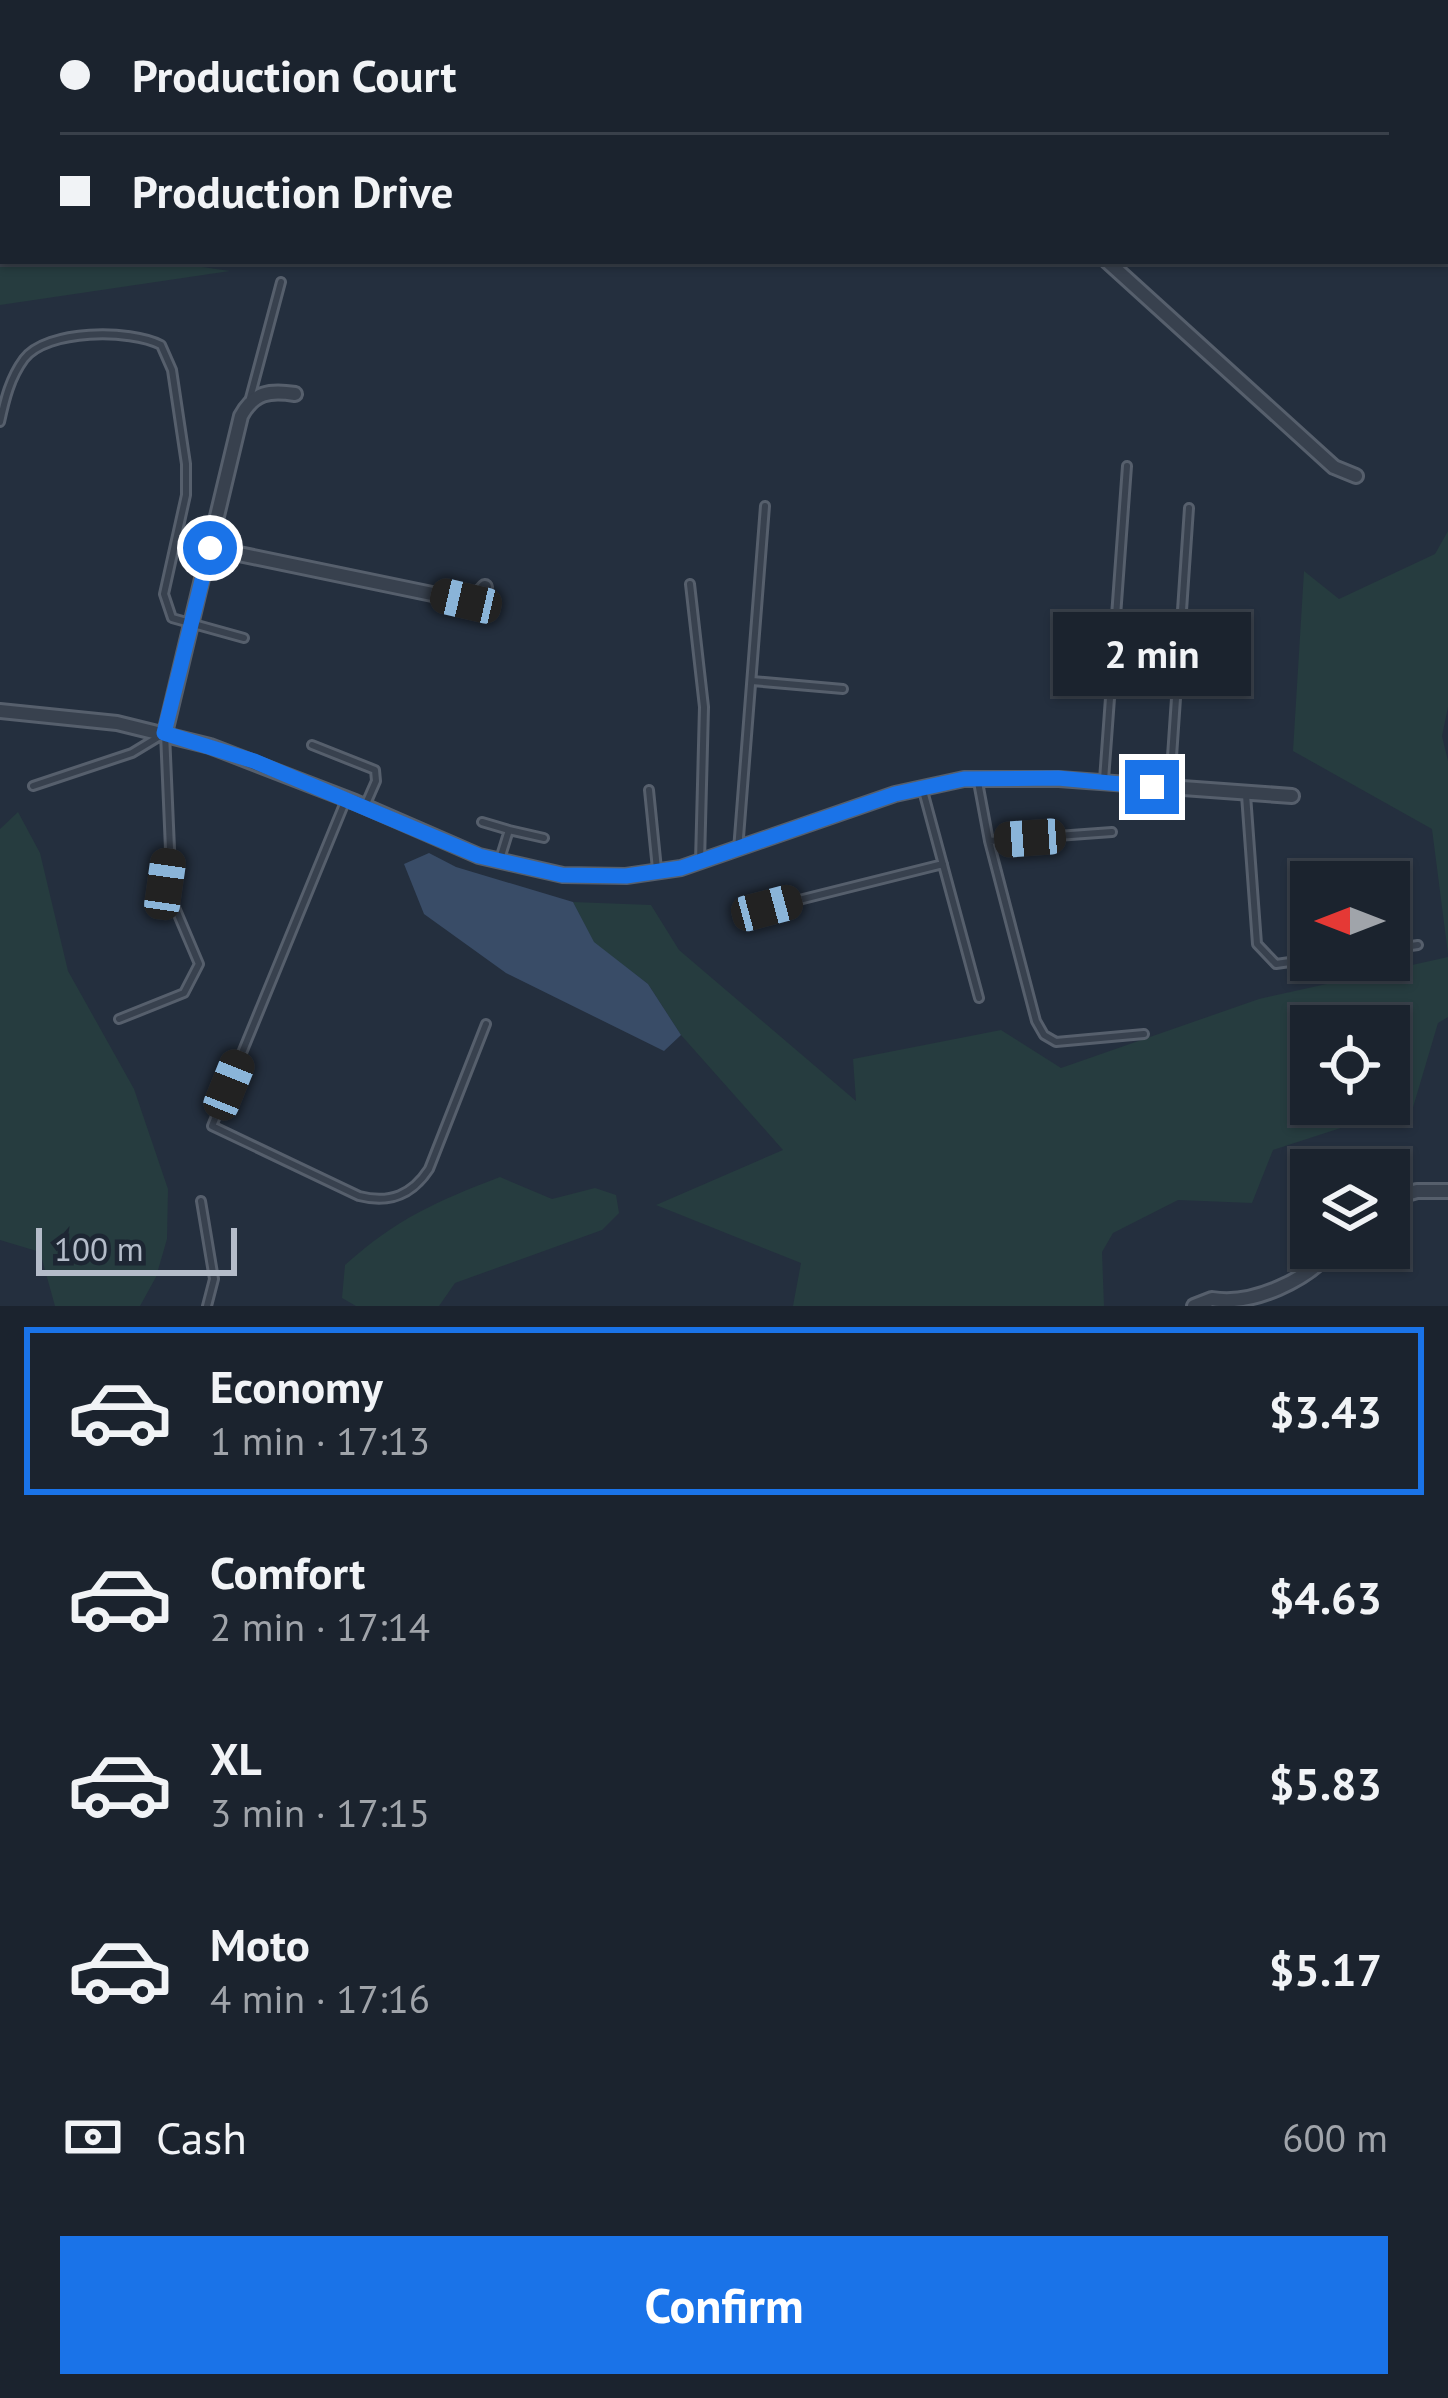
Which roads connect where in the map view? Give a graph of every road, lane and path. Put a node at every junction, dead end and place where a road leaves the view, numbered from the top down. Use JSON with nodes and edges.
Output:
{"nodes":[{"id":1,"x":1110,"y":264,"type":"edge"},
{"id":2,"x":281,"y":282,"type":"dead end"},
{"id":3,"x":295,"y":394,"type":"dead end"},
{"id":4,"x":249,"y":401,"type":"junction"},
{"id":5,"x":0,"y":422,"type":"edge"},
{"id":6,"x":1127,"y":466,"type":"dead end"},
{"id":7,"x":1356,"y":476,"type":"dead end"},
{"id":8,"x":765,"y":506,"type":"dead end"},
{"id":9,"x":1189,"y":508,"type":"dead end"},
{"id":10,"x":210,"y":548,"type":"junction"},
{"id":11,"x":689,"y":584,"type":"dead end"},
{"id":12,"x":485,"y":587,"type":"dead end"},
{"id":13,"x":191,"y":624,"type":"junction"},
{"id":14,"x":244,"y":638,"type":"dead end"},
{"id":15,"x":752,"y":681,"type":"junction"},
{"id":16,"x":843,"y":689,"type":"dead end"},
{"id":17,"x":0,"y":712,"type":"edge"},
{"id":18,"x":164,"y":733,"type":"junction"},
{"id":19,"x":312,"y":745,"type":"dead end"},
{"id":20,"x":978,"y":778,"type":"junction"},
{"id":21,"x":1104,"y":783,"type":"junction"},
{"id":22,"x":33,"y":786,"type":"dead end"},
{"id":23,"x":922,"y":787,"type":"junction"},
{"id":24,"x":1170,"y":788,"type":"junction"},
{"id":25,"x":649,"y":790,"type":"dead end"},
{"id":26,"x":1245,"y":792,"type":"junction"},
{"id":27,"x":1292,"y":796,"type":"dead end"},
{"id":28,"x":346,"y":799,"type":"junction"},
{"id":29,"x":365,"y":806,"type":"junction"},
{"id":30,"x":482,"y":822,"type":"dead end"},
{"id":31,"x":509,"y":830,"type":"junction"},
{"id":32,"x":1112,"y":832,"type":"dead end"},
{"id":33,"x":544,"y":838,"type":"dead end"},
{"id":34,"x":989,"y":841,"type":"junction"},
{"id":35,"x":738,"y":850,"type":"junction"},
{"id":36,"x":499,"y":862,"type":"junction"},
{"id":37,"x":700,"y":862,"type":"junction"},
{"id":38,"x":943,"y":863,"type":"junction"},
{"id":39,"x":657,"y":872,"type":"junction"},
{"id":40,"x":767,"y":908,"type":"dead end"},
{"id":41,"x":1418,"y":945,"type":"dead end"},
{"id":42,"x":1410,"y":946,"type":"edge"},
{"id":43,"x":1290,"y":962,"type":"edge"},
{"id":44,"x":979,"y":998,"type":"dead end"},
{"id":45,"x":119,"y":1019,"type":"dead end"},
{"id":46,"x":487,"y":1024,"type":"dead end"},
{"id":47,"x":1144,"y":1034,"type":"dead end"},
{"id":48,"x":1448,"y":1190,"type":"edge"},
{"id":49,"x":1410,"y":1193,"type":"edge"},
{"id":50,"x":201,"y":1201,"type":"dead end"},
{"id":51,"x":1315,"y":1269,"type":"edge"},
{"id":52,"x":1227,"y":1305,"type":"edge"},
{"id":53,"x":208,"y":1306,"type":"edge"},
{"id":54,"x":1194,"y":1306,"type":"edge"}],
"edges":[{"from":1,"to":7,"type":"street"},
{"from":2,"to":4,"type":"lane"},
{"from":3,"to":4,"type":"street"},
{"from":4,"to":10,"type":"street"},
{"from":5,"to":13,"type":"lane"},
{"from":6,"to":21,"type":"lane"},
{"from":8,"to":15,"type":"lane"},
{"from":9,"to":24,"type":"lane"},
{"from":10,"to":12,"type":"street"},
{"from":10,"to":13,"type":"street"},
{"from":11,"to":37,"type":"lane"},
{"from":13,"to":14,"type":"lane"},
{"from":13,"to":18,"type":"street"},
{"from":15,"to":16,"type":"lane"},
{"from":15,"to":35,"type":"lane"},
{"from":17,"to":18,"type":"street"},
{"from":18,"to":22,"type":"lane"},
{"from":18,"to":28,"type":"street"},
{"from":18,"to":45,"type":"lane"},
{"from":19,"to":29,"type":"lane"},
{"from":20,"to":21,"type":"street"},
{"from":20,"to":23,"type":"street"},
{"from":20,"to":34,"type":"lane"},
{"from":21,"to":24,"type":"street"},
{"from":23,"to":35,"type":"street"},
{"from":23,"to":38,"type":"lane"},
{"from":24,"to":26,"type":"street"},
{"from":25,"to":39,"type":"lane"},
{"from":26,"to":27,"type":"street"},
{"from":26,"to":43,"type":"lane"},
{"from":28,"to":29,"type":"street"},
{"from":28,"to":46,"type":"lane"},
{"from":29,"to":36,"type":"street"},
{"from":30,"to":31,"type":"lane"},
{"from":31,"to":33,"type":"lane"},
{"from":31,"to":36,"type":"lane"},
{"from":32,"to":34,"type":"lane"},
{"from":34,"to":47,"type":"lane"},
{"from":35,"to":37,"type":"street"},
{"from":36,"to":39,"type":"street"},
{"from":37,"to":39,"type":"street"},
{"from":38,"to":40,"type":"lane"},
{"from":38,"to":44,"type":"lane"},
{"from":41,"to":42,"type":"lane"},
{"from":48,"to":49,"type":"street"},
{"from":50,"to":53,"type":"lane"},
{"from":51,"to":52,"type":"street"},
{"from":52,"to":54,"type":"street"}]}
